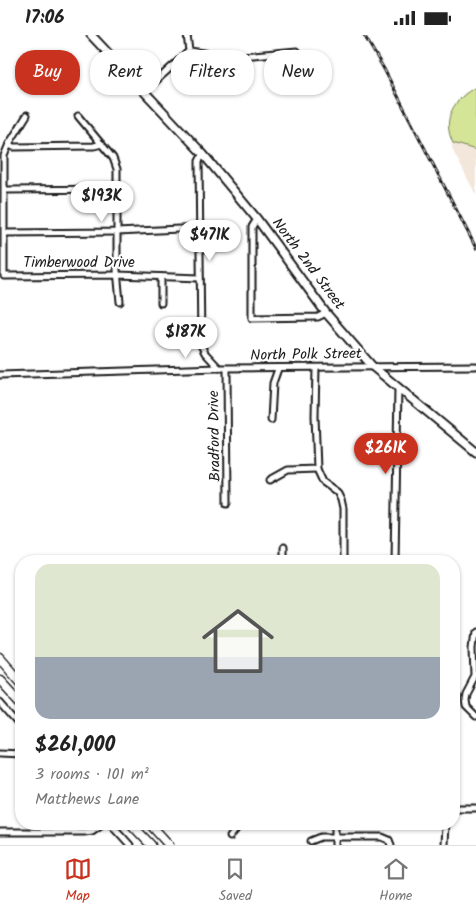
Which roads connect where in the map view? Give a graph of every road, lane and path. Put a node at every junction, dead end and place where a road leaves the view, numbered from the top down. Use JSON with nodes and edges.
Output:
{"nodes":[{"id":1,"x":91,"y":35,"type":"edge"},
{"id":2,"x":187,"y":35,"type":"edge"},
{"id":3,"x":105,"y":50,"type":"edge"},
{"id":4,"x":189,"y":50,"type":"edge"},
{"id":5,"x":171,"y":67,"type":"edge"},
{"id":6,"x":161,"y":76,"type":"edge"},
{"id":7,"x":149,"y":95,"type":"edge"},
{"id":8,"x":27,"y":115,"type":"dead end"},
{"id":9,"x":78,"y":116,"type":"dead end"},
{"id":10,"x":9,"y":144,"type":"junction"},
{"id":11,"x":102,"y":144,"type":"junction"},
{"id":12,"x":203,"y":154,"type":"junction"},
{"id":13,"x":117,"y":189,"type":"junction"},
{"id":14,"x":4,"y":190,"type":"junction"},
{"id":15,"x":257,"y":219,"type":"junction"},
{"id":16,"x":200,"y":228,"type":"junction"},
{"id":17,"x":4,"y":233,"type":"junction"},
{"id":18,"x":117,"y":233,"type":"junction"},
{"id":19,"x":118,"y":275,"type":"junction"},
{"id":20,"x":161,"y":277,"type":"junction"},
{"id":21,"x":200,"y":278,"type":"junction"},
{"id":22,"x":120,"y":302,"type":"dead end"},
{"id":23,"x":160,"y":303,"type":"dead end"},
{"id":24,"x":326,"y":313,"type":"junction"},
{"id":25,"x":372,"y":366,"type":"junction"},
{"id":26,"x":476,"y":366,"type":"edge"},
{"id":27,"x":219,"y":368,"type":"junction"},
{"id":28,"x":227,"y":369,"type":"junction"},
{"id":29,"x":278,"y":369,"type":"junction"},
{"id":30,"x":316,"y":369,"type":"junction"},
{"id":31,"x":0,"y":375,"type":"edge"},
{"id":32,"x":398,"y":388,"type":"junction"},
{"id":33,"x":271,"y":420,"type":"dead end"},
{"id":34,"x":476,"y":452,"type":"edge"},
{"id":35,"x":317,"y":469,"type":"junction"},
{"id":36,"x":270,"y":480,"type":"dead end"},
{"id":37,"x":228,"y":503,"type":"dead end"},
{"id":38,"x":283,"y":548,"type":"dead end"},
{"id":39,"x":283,"y":555,"type":"edge"},
{"id":40,"x":343,"y":555,"type":"edge"},
{"id":41,"x":395,"y":555,"type":"edge"},
{"id":42,"x":476,"y":631,"type":"edge"},
{"id":43,"x":0,"y":658,"type":"edge"},
{"id":44,"x":15,"y":675,"type":"edge"},
{"id":45,"x":0,"y":679,"type":"edge"},
{"id":46,"x":15,"y":695,"type":"edge"},
{"id":47,"x":0,"y":702,"type":"edge"},
{"id":48,"x":476,"y":717,"type":"edge"},
{"id":49,"x":15,"y":719,"type":"edge"},
{"id":50,"x":0,"y":753,"type":"edge"},
{"id":51,"x":15,"y":754,"type":"edge"},
{"id":52,"x":476,"y":807,"type":"edge"},
{"id":53,"x":460,"y":808,"type":"edge"},
{"id":54,"x":93,"y":830,"type":"edge"},
{"id":55,"x":116,"y":830,"type":"edge"},
{"id":56,"x":137,"y":830,"type":"edge"},
{"id":57,"x":155,"y":830,"type":"edge"},
{"id":58,"x":235,"y":830,"type":"edge"},
{"id":59,"x":335,"y":830,"type":"edge"},
{"id":60,"x":445,"y":830,"type":"edge"},
{"id":61,"x":0,"y":832,"type":"edge"},
{"id":62,"x":230,"y":837,"type":"dead end"},
{"id":63,"x":335,"y":838,"type":"junction"},
{"id":64,"x":311,"y":841,"type":"dead end"},
{"id":65,"x":130,"y":845,"type":"edge"},
{"id":66,"x":151,"y":845,"type":"edge"},
{"id":67,"x":169,"y":845,"type":"edge"},
{"id":68,"x":335,"y":845,"type":"edge"},
{"id":69,"x":391,"y":845,"type":"edge"},
{"id":70,"x":444,"y":845,"type":"edge"}],
"edges":[{"from":1,"to":3,"type":"main road","name":"North 2nd Street"},
{"from":2,"to":4,"type":"street"},
{"from":5,"to":6,"type":"street"},
{"from":7,"to":12,"type":"main road","name":"North 2nd Street"},
{"from":8,"to":10,"type":"street","name":"Timberwood Drive"},
{"from":9,"to":11,"type":"street"},
{"from":10,"to":11,"type":"street"},
{"from":10,"to":14,"type":"street","name":"Timberwood Drive"},
{"from":11,"to":13,"type":"street"},
{"from":12,"to":15,"type":"main road","name":"North 2nd Street"},
{"from":12,"to":16,"type":"street"},
{"from":13,"to":14,"type":"street"},
{"from":13,"to":18,"type":"street"},
{"from":14,"to":17,"type":"street","name":"Timberwood Drive"},
{"from":15,"to":24,"type":"main road","name":"North 2nd Street"},
{"from":15,"to":24,"type":"street"},
{"from":16,"to":18,"type":"street"},
{"from":16,"to":21,"type":"street"},
{"from":17,"to":18,"type":"street"},
{"from":17,"to":19,"type":"street","name":"Timberwood Drive"},
{"from":18,"to":19,"type":"street"},
{"from":19,"to":20,"type":"street","name":"Timberwood Drive"},
{"from":19,"to":22,"type":"street"},
{"from":20,"to":21,"type":"street","name":"Timberwood Drive"},
{"from":20,"to":23,"type":"street"},
{"from":21,"to":27,"type":"street"},
{"from":24,"to":25,"type":"main road","name":"North 2nd Street"},
{"from":25,"to":26,"type":"street","name":"North Polk Street"},
{"from":25,"to":30,"type":"street","name":"North Polk Street"},
{"from":25,"to":32,"type":"main road","name":"North 2nd Street"},
{"from":27,"to":28,"type":"street","name":"North Polk Street"},
{"from":27,"to":31,"type":"street","name":"North Polk Street"},
{"from":28,"to":29,"type":"street","name":"North Polk Street"},
{"from":28,"to":37,"type":"street","name":"Bradford Drive"},
{"from":29,"to":30,"type":"street","name":"North Polk Street"},
{"from":29,"to":33,"type":"street"},
{"from":30,"to":35,"type":"street"},
{"from":32,"to":34,"type":"main road","name":"North 2nd Street"},
{"from":32,"to":41,"type":"street"},
{"from":35,"to":36,"type":"street"},
{"from":35,"to":40,"type":"street"},
{"from":38,"to":39,"type":"street"},
{"from":42,"to":48,"type":"street"},
{"from":43,"to":44,"type":"highway"},
{"from":45,"to":46,"type":"highway"},
{"from":47,"to":49,"type":"street"},
{"from":50,"to":51,"type":"street"},
{"from":52,"to":53,"type":"street"},
{"from":54,"to":61,"type":"street"},
{"from":55,"to":65,"type":"street"},
{"from":56,"to":66,"type":"highway"},
{"from":57,"to":67,"type":"highway"},
{"from":58,"to":62,"type":"street"},
{"from":59,"to":63,"type":"street"},
{"from":60,"to":70,"type":"street"},
{"from":63,"to":64,"type":"street"},
{"from":63,"to":68,"type":"street"},
{"from":63,"to":69,"type":"street"}]}
